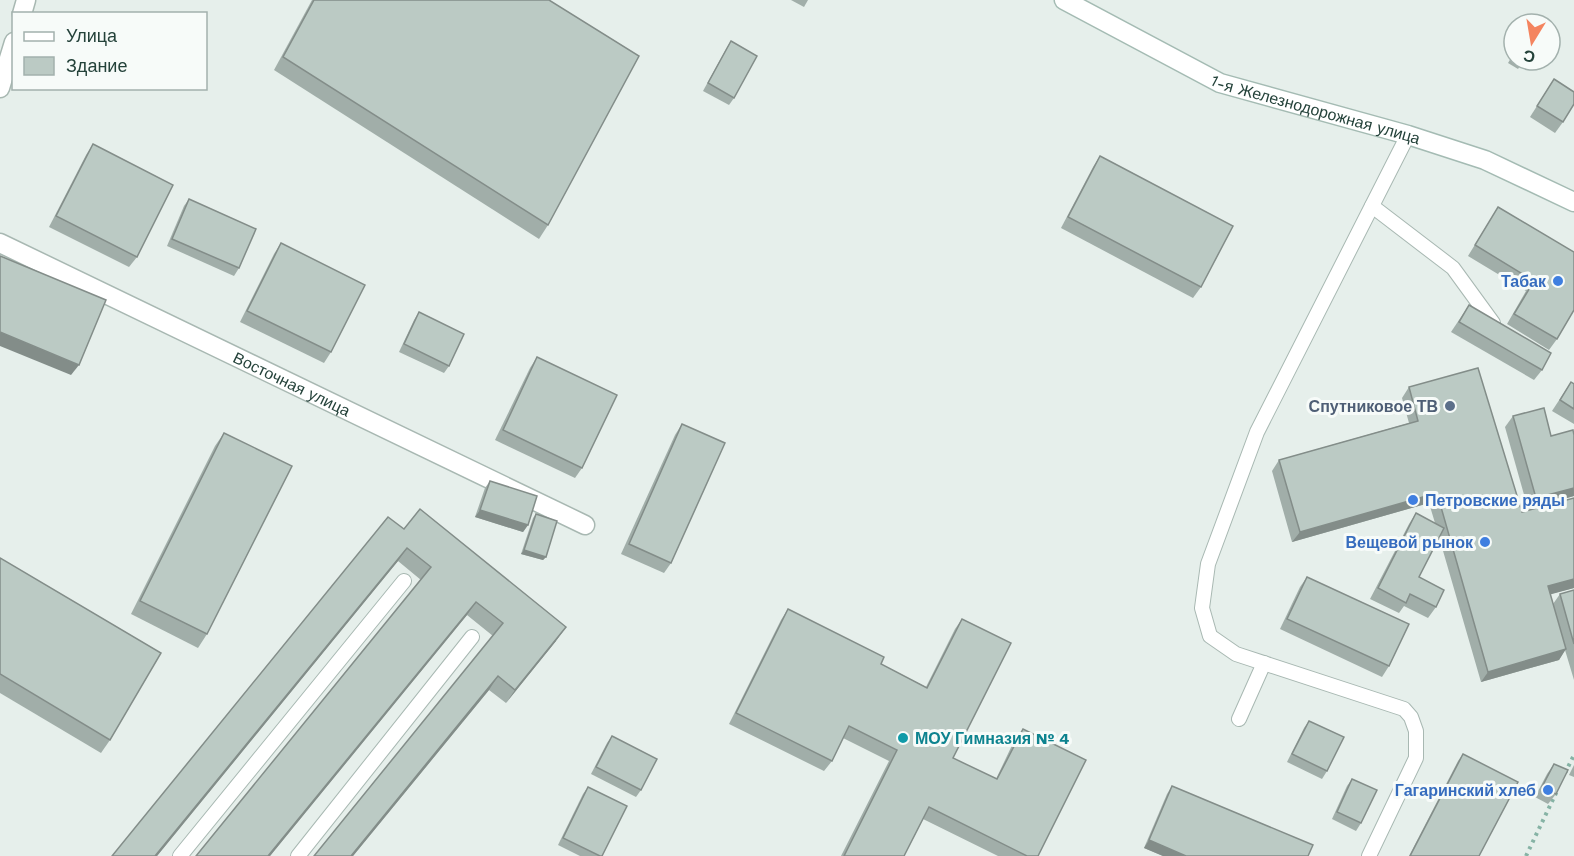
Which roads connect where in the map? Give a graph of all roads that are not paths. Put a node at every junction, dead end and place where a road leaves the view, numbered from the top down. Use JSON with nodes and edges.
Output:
{"nodes":[{"id":1,"x":1064,"y":0,"type":"edge"},
{"id":2,"x":12,"y":49,"type":"edge"},
{"id":3,"x":0,"y":88,"type":"edge"},
{"id":4,"x":1408,"y":135,"type":"junction"},
{"id":5,"x":1574,"y":202,"type":"edge"},
{"id":6,"x":1372,"y":206,"type":"junction"},
{"id":7,"x":0,"y":243,"type":"edge"},
{"id":8,"x":1493,"y":323,"type":"edge"},
{"id":9,"x":585,"y":525,"type":"dead end"},
{"id":10,"x":404,"y":581,"type":"dead end"},
{"id":11,"x":472,"y":637,"type":"dead end"},
{"id":12,"x":1264,"y":663,"type":"junction"},
{"id":13,"x":1239,"y":719,"type":"dead end"},
{"id":14,"x":180,"y":856,"type":"edge"},
{"id":15,"x":298,"y":856,"type":"edge"},
{"id":16,"x":1369,"y":856,"type":"edge"}],
"edges":[{"from":1,"to":4,"type":"street","name":"1-я Железнодорожная улица"},
{"from":2,"to":3,"type":"street"},
{"from":4,"to":5,"type":"street","name":"1-я Железнодорожная улица"},
{"from":4,"to":6,"type":"lane"},
{"from":6,"to":8,"type":"lane"},
{"from":6,"to":12,"type":"lane"},
{"from":7,"to":9,"type":"street","name":"Восточная улица"},
{"from":10,"to":14,"type":"lane"},
{"from":11,"to":15,"type":"lane"},
{"from":12,"to":13,"type":"lane"},
{"from":12,"to":16,"type":"lane"}]}
